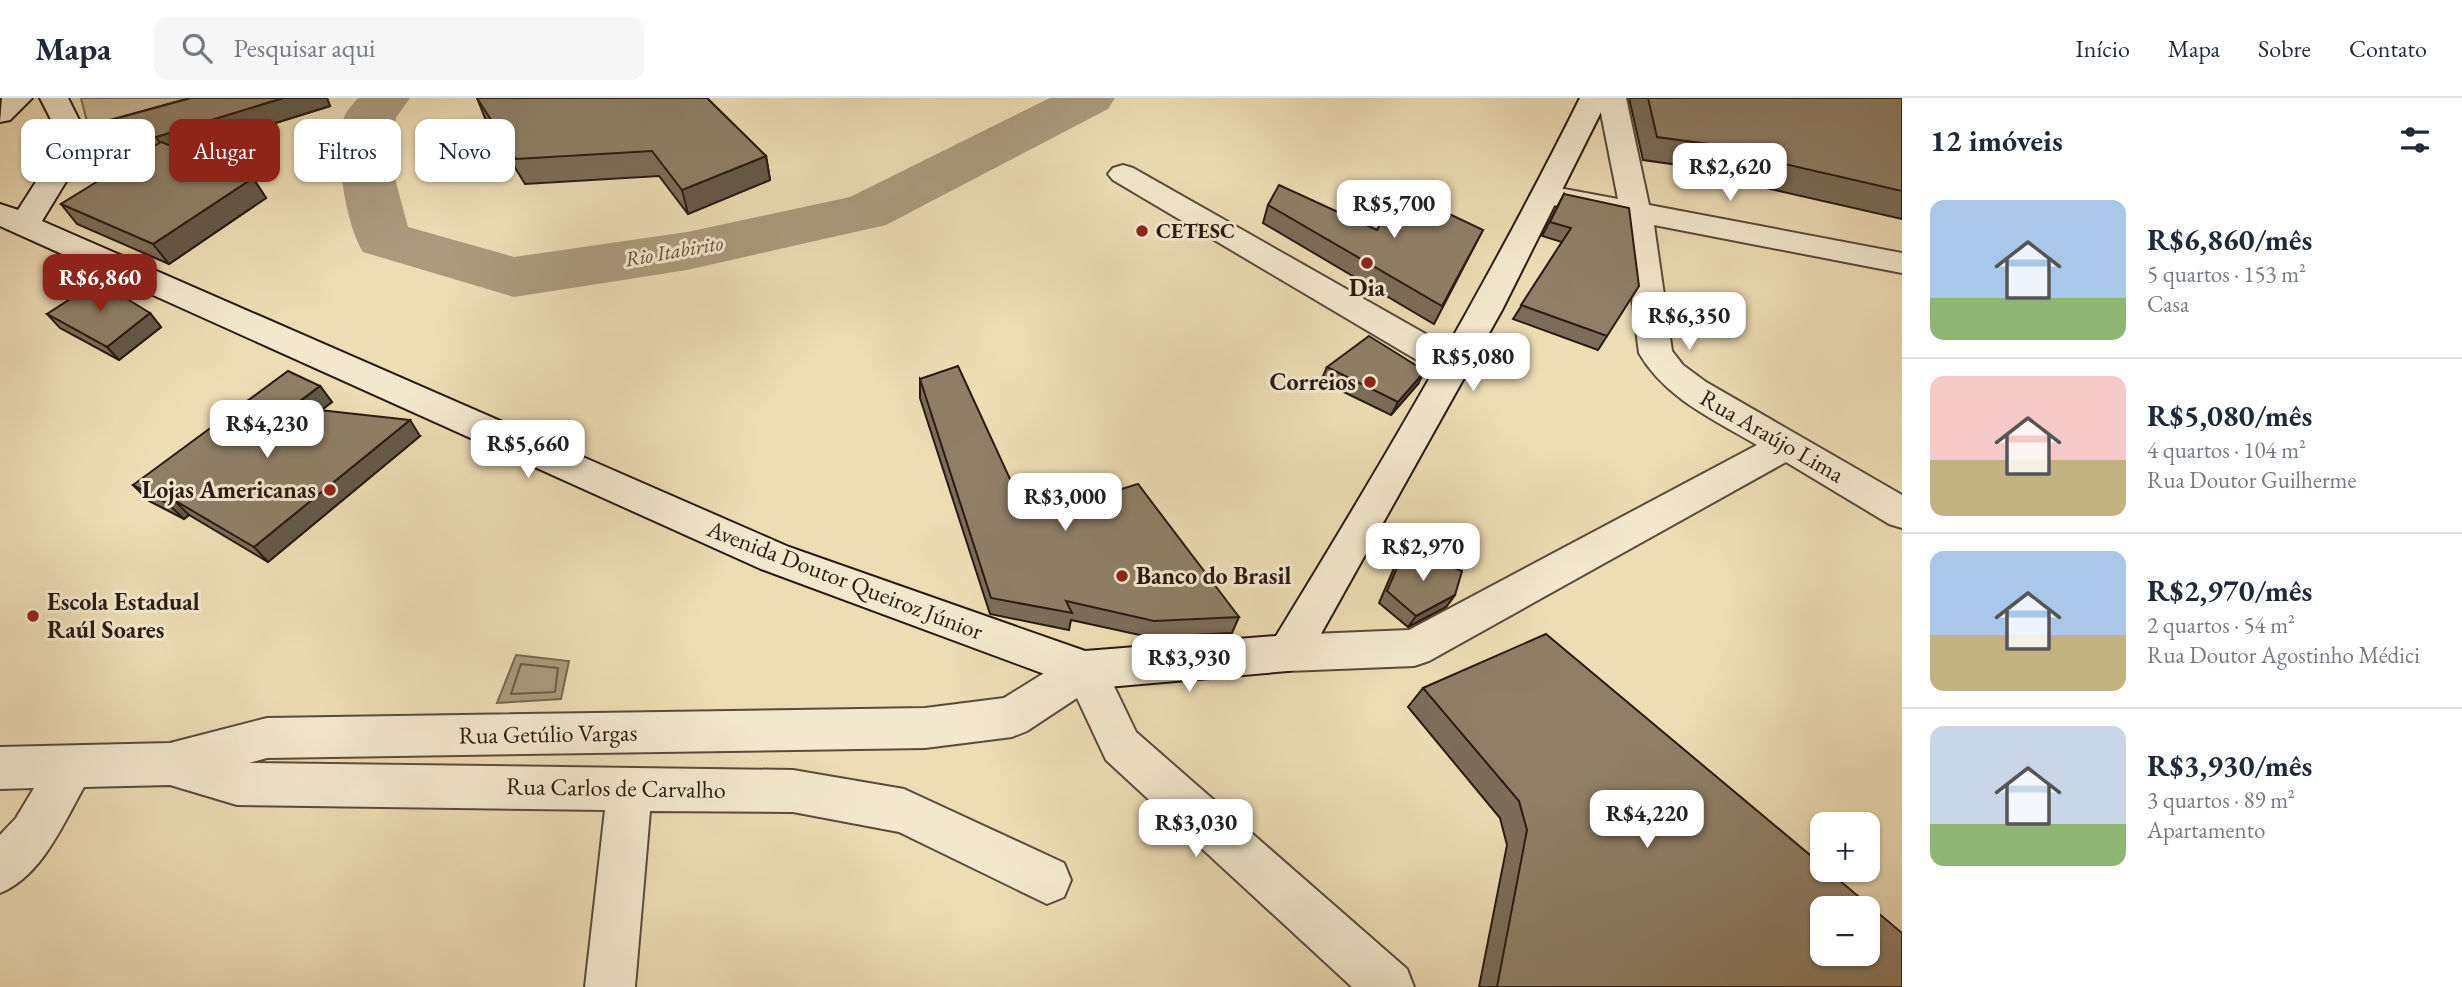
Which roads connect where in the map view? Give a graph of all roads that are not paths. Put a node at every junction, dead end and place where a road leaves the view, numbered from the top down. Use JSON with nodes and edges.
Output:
{"nodes":[{"id":1,"x":18,"y":98,"type":"edge"},
{"id":2,"x":54,"y":98,"type":"edge"},
{"id":3,"x":232,"y":98,"type":"edge"},
{"id":4,"x":1594,"y":98,"type":"edge"},
{"id":5,"x":1612,"y":98,"type":"edge"},
{"id":6,"x":0,"y":114,"type":"edge"},
{"id":7,"x":65,"y":119,"type":"edge"},
{"id":8,"x":155,"y":119,"type":"edge"},
{"id":9,"x":1123,"y":174,"type":"dead end"},
{"id":10,"x":42,"y":182,"type":"edge"},
{"id":11,"x":1548,"y":195,"type":"junction"},
{"id":12,"x":1636,"y":211,"type":"junction"},
{"id":13,"x":12,"y":219,"type":"edge"},
{"id":14,"x":1902,"y":262,"type":"edge"},
{"id":15,"x":1456,"y":367,"type":"junction"},
{"id":16,"x":1787,"y":445,"type":"junction"},
{"id":17,"x":1902,"y":513,"type":"edge"},
{"id":18,"x":1288,"y":653,"type":"junction"},
{"id":19,"x":1085,"y":670,"type":"junction"},
{"id":20,"x":170,"y":765,"type":"junction"},
{"id":21,"x":71,"y":766,"type":"junction"},
{"id":22,"x":0,"y":768,"type":"edge"},
{"id":23,"x":630,"y":787,"type":"junction"},
{"id":24,"x":0,"y":870,"type":"edge"},
{"id":25,"x":1047,"y":880,"type":"dead end"},
{"id":26,"x":610,"y":987,"type":"edge"},
{"id":27,"x":1389,"y":987,"type":"edge"}],
"edges":[{"from":1,"to":6,"type":"street"},
{"from":2,"to":7,"type":"street"},
{"from":3,"to":8,"type":"street"},
{"from":4,"to":11,"type":"street"},
{"from":5,"to":12,"type":"street","name":"Rua Araújo Lima"},
{"from":9,"to":15,"type":"street"},
{"from":10,"to":13,"type":"street"},
{"from":11,"to":12,"type":"street"},
{"from":11,"to":15,"type":"street"},
{"from":12,"to":14,"type":"street"},
{"from":12,"to":16,"type":"street","name":"Rua Araújo Lima"},
{"from":13,"to":19,"type":"street","name":"Avenida Doutor Queiroz Júnior"},
{"from":15,"to":18,"type":"street"},
{"from":16,"to":17,"type":"street","name":"Rua Araújo Lima"},
{"from":16,"to":18,"type":"street","name":"Avenida Doutor Queiroz Júnior"},
{"from":18,"to":19,"type":"street","name":"Avenida Doutor Queiroz Júnior"},
{"from":19,"to":20,"type":"street","name":"Rua Getúlio Vargas"},
{"from":19,"to":27,"type":"street"},
{"from":20,"to":21,"type":"street","name":"Rua Getúlio Vargas"},
{"from":20,"to":23,"type":"street","name":"Rua Carlos de Carvalho"},
{"from":21,"to":22,"type":"street","name":"Rua Getúlio Vargas"},
{"from":21,"to":24,"type":"street"},
{"from":23,"to":25,"type":"street","name":"Rua Carlos de Carvalho"},
{"from":23,"to":26,"type":"street"}]}
